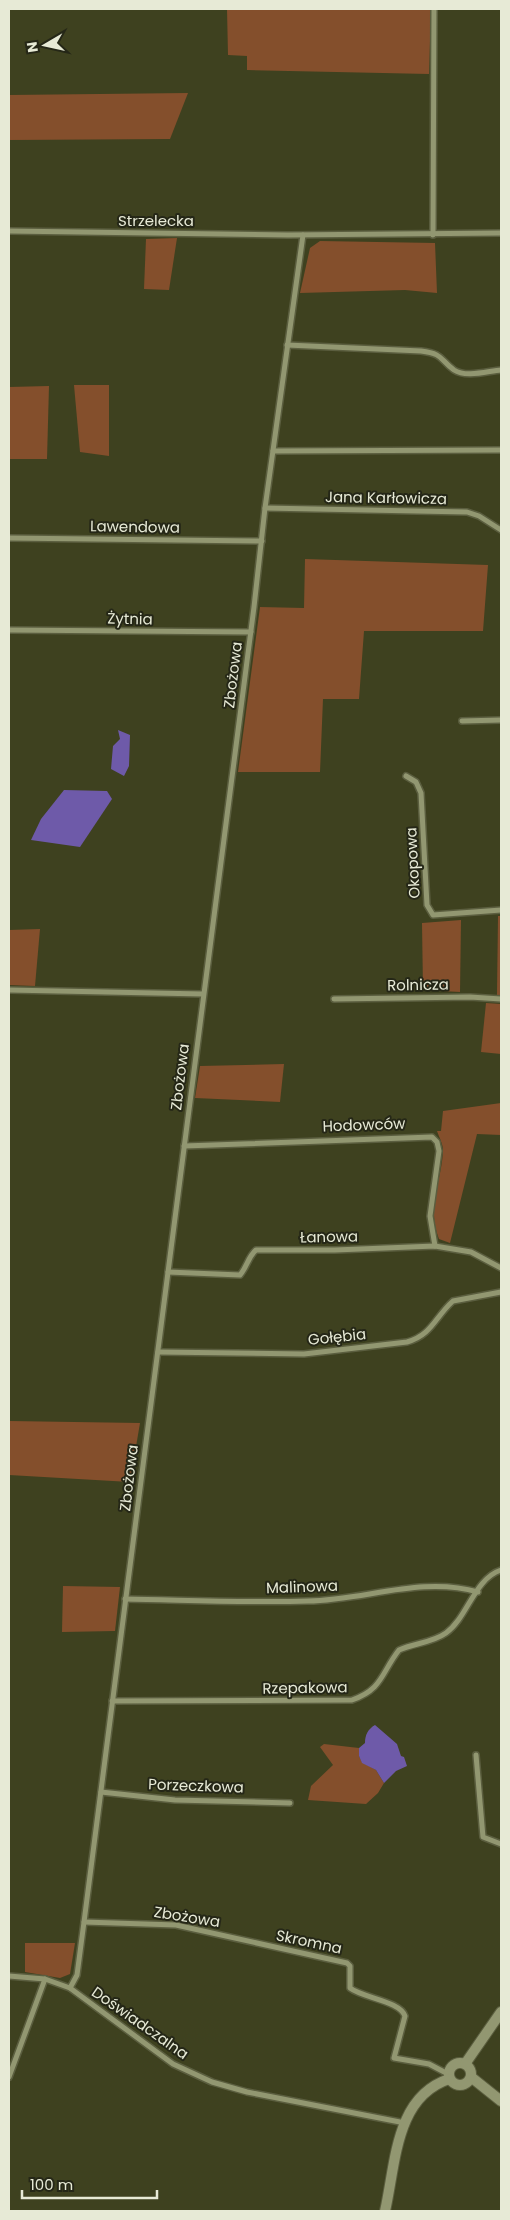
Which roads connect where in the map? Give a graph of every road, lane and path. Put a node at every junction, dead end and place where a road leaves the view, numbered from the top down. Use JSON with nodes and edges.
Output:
{"nodes":[{"id":1,"x":434,"y":9,"type":"edge"},
{"id":2,"x":9,"y":231,"type":"edge"},
{"id":3,"x":501,"y":233,"type":"edge"},
{"id":4,"x":303,"y":235,"type":"junction"},
{"id":5,"x":433,"y":235,"type":"junction"},
{"id":6,"x":287,"y":345,"type":"junction"},
{"id":7,"x":501,"y":370,"type":"edge"},
{"id":8,"x":501,"y":450,"type":"edge"},
{"id":9,"x":273,"y":451,"type":"junction"},
{"id":10,"x":265,"y":508,"type":"junction"},
{"id":11,"x":501,"y":530,"type":"edge"},
{"id":12,"x":9,"y":538,"type":"edge"},
{"id":13,"x":262,"y":541,"type":"junction"},
{"id":14,"x":9,"y":630,"type":"edge"},
{"id":15,"x":251,"y":632,"type":"junction"},
{"id":16,"x":501,"y":720,"type":"edge"},
{"id":17,"x":462,"y":721,"type":"dead end"},
{"id":18,"x":406,"y":776,"type":"dead end"},
{"id":19,"x":501,"y":910,"type":"edge"},
{"id":20,"x":9,"y":990,"type":"edge"},
{"id":21,"x":204,"y":994,"type":"junction"},
{"id":22,"x":334,"y":1000,"type":"dead end"},
{"id":23,"x":501,"y":1000,"type":"edge"},
{"id":24,"x":184,"y":1146,"type":"junction"},
{"id":25,"x":435,"y":1246,"type":"junction"},
{"id":26,"x":501,"y":1268,"type":"edge"},
{"id":27,"x":168,"y":1272,"type":"junction"},
{"id":28,"x":501,"y":1292,"type":"edge"},
{"id":29,"x":158,"y":1352,"type":"junction"},
{"id":30,"x":501,"y":1570,"type":"edge"},
{"id":31,"x":478,"y":1592,"type":"junction"},
{"id":32,"x":125,"y":1600,"type":"junction"},
{"id":33,"x":112,"y":1701,"type":"junction"},
{"id":34,"x":476,"y":1755,"type":"dead end"},
{"id":35,"x":101,"y":1792,"type":"junction"},
{"id":36,"x":290,"y":1803,"type":"dead end"},
{"id":37,"x":501,"y":1844,"type":"edge"},
{"id":38,"x":84,"y":1922,"type":"junction"},
{"id":39,"x":255,"y":1943,"type":"joint"},
{"id":40,"x":9,"y":1976,"type":"edge"},
{"id":41,"x":45,"y":1979,"type":"junction"},
{"id":42,"x":70,"y":1988,"type":"junction"},
{"id":43,"x":501,"y":2012,"type":"edge"},
{"id":44,"x":465,"y":2064,"type":"junction"},
{"id":45,"x":449,"y":2076,"type":"junction"},
{"id":46,"x":9,"y":2077,"type":"edge"},
{"id":47,"x":471,"y":2077,"type":"junction"},
{"id":48,"x":501,"y":2101,"type":"edge"},
{"id":49,"x":405,"y":2123,"type":"junction"},
{"id":50,"x":385,"y":2211,"type":"edge"}],
"edges":[{"from":1,"to":5,"type":"street"},
{"from":2,"to":4,"type":"street","name":"Strzelecka"},
{"from":3,"to":5,"type":"street","name":"Strzelecka"},
{"from":4,"to":5,"type":"street","name":"Strzelecka"},
{"from":4,"to":6,"type":"street","name":"Zbożowa"},
{"from":6,"to":7,"type":"street"},
{"from":6,"to":9,"type":"street","name":"Zbożowa"},
{"from":8,"to":9,"type":"street"},
{"from":9,"to":10,"type":"street","name":"Zbożowa"},
{"from":10,"to":11,"type":"street","name":"Jana Karłowicza"},
{"from":10,"to":13,"type":"street","name":"Zbożowa"},
{"from":12,"to":13,"type":"street","name":"Lawendowa"},
{"from":13,"to":15,"type":"street","name":"Zbożowa"},
{"from":14,"to":15,"type":"street","name":"Żytnia"},
{"from":15,"to":21,"type":"street","name":"Zbożowa"},
{"from":16,"to":17,"type":"street"},
{"from":18,"to":19,"type":"street","name":"Okopowa"},
{"from":20,"to":21,"type":"street"},
{"from":21,"to":24,"type":"street","name":"Zbożowa"},
{"from":22,"to":23,"type":"street","name":"Rolnicza"},
{"from":24,"to":25,"type":"street","name":"Hodowców"},
{"from":24,"to":27,"type":"street","name":"Zbożowa"},
{"from":25,"to":26,"type":"street","name":"Łanowa"},
{"from":25,"to":27,"type":"street","name":"Łanowa"},
{"from":27,"to":29,"type":"street","name":"Zbożowa"},
{"from":28,"to":29,"type":"street","name":"Gołębia"},
{"from":29,"to":32,"type":"street","name":"Zbożowa"},
{"from":30,"to":31,"type":"street","name":"Rzepakowa"},
{"from":31,"to":32,"type":"street","name":"Malinowa"},
{"from":31,"to":33,"type":"street","name":"Rzepakowa"},
{"from":32,"to":33,"type":"street","name":"Zbożowa"},
{"from":33,"to":35,"type":"street","name":"Zbożowa"},
{"from":34,"to":37,"type":"street"},
{"from":35,"to":36,"type":"street","name":"Porzeczkowa"},
{"from":35,"to":38,"type":"street","name":"Zbożowa"},
{"from":38,"to":39,"type":"street","name":"Zbożowa"},
{"from":38,"to":42,"type":"street","name":"Zbożowa"},
{"from":39,"to":45,"type":"street","name":"Skromna"},
{"from":40,"to":41,"type":"street","name":"Doświadczalna"},
{"from":41,"to":42,"type":"street","name":"Doświadczalna"},
{"from":41,"to":46,"type":"street"},
{"from":42,"to":49,"type":"street","name":"Doświadczalna"},
{"from":43,"to":44,"type":"street"},
{"from":44,"to":45,"type":"street"},
{"from":44,"to":47,"type":"street"},
{"from":45,"to":47,"type":"street"},
{"from":45,"to":49,"type":"street"},
{"from":47,"to":48,"type":"street"},
{"from":49,"to":50,"type":"street"}]}
